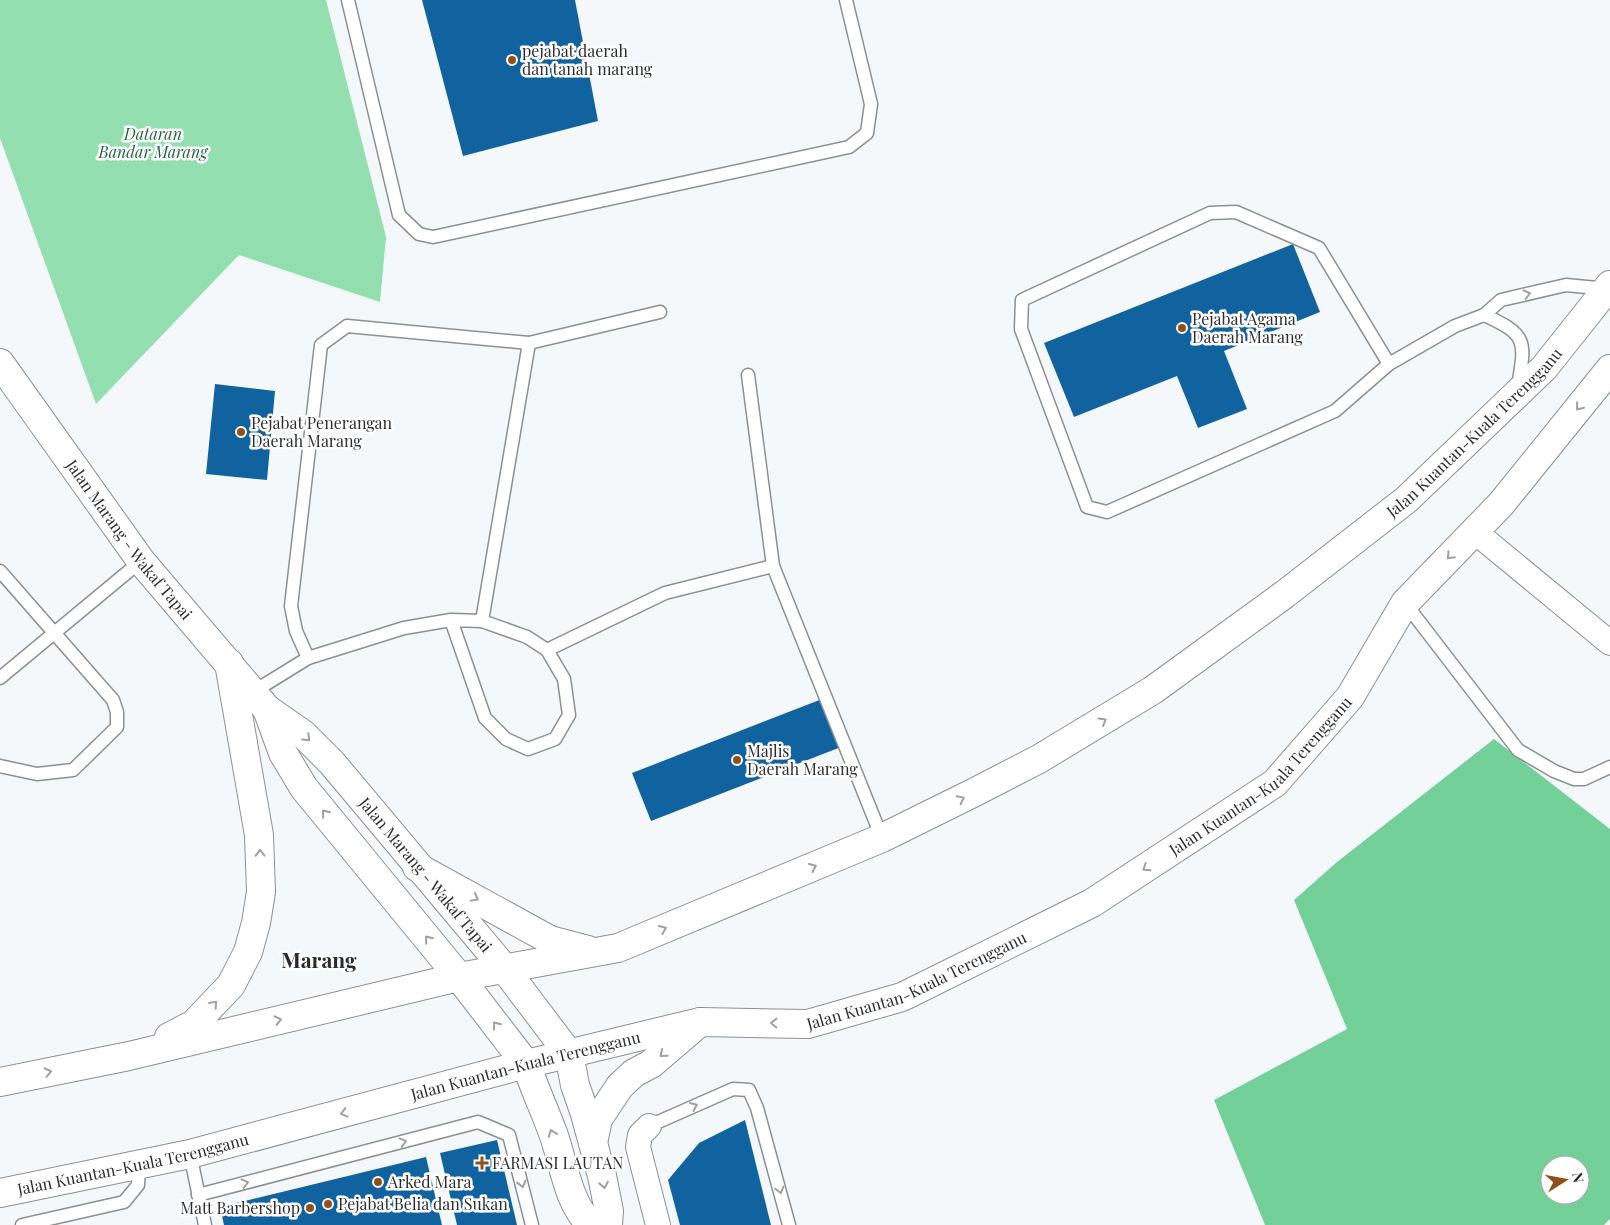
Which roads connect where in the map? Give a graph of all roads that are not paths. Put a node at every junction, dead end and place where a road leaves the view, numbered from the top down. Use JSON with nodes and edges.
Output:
{"nodes":[{"id":1,"x":348,"y":0,"type":"edge"},
{"id":2,"x":846,"y":0,"type":"edge"},
{"id":3,"x":1608,"y":287,"type":"edge"},
{"id":4,"x":660,"y":312,"type":"dead end"},
{"id":5,"x":1484,"y":314,"type":"junction"},
{"id":6,"x":529,"y":343,"type":"junction"},
{"id":7,"x":0,"y":363,"type":"edge"},
{"id":8,"x":1389,"y":364,"type":"junction"},
{"id":9,"x":1610,"y":369,"type":"edge"},
{"id":10,"x":748,"y":376,"type":"dead end"},
{"id":11,"x":1517,"y":395,"type":"junction"},
{"id":12,"x":1474,"y":531,"type":"junction"},
{"id":13,"x":141,"y":561,"type":"junction"},
{"id":14,"x":773,"y":566,"type":"junction"},
{"id":15,"x":0,"y":571,"type":"edge"},
{"id":16,"x":1406,"y":603,"type":"junction"},
{"id":17,"x":451,"y":620,"type":"junction"},
{"id":18,"x":482,"y":621,"type":"junction"},
{"id":19,"x":56,"y":633,"type":"junction"},
{"id":20,"x":1610,"y":643,"type":"edge"},
{"id":21,"x":547,"y":650,"type":"junction"},
{"id":22,"x":308,"y":658,"type":"junction"},
{"id":23,"x":229,"y":663,"type":"junction"},
{"id":24,"x":0,"y":678,"type":"edge"},
{"id":25,"x":260,"y":700,"type":"junction"},
{"id":26,"x":0,"y":766,"type":"edge"},
{"id":27,"x":1610,"y":767,"type":"edge"},
{"id":28,"x":882,"y":838,"type":"junction"},
{"id":29,"x":417,"y":866,"type":"junction"},
{"id":30,"x":618,"y":948,"type":"junction"},
{"id":31,"x":504,"y":968,"type":"junction"},
{"id":32,"x":459,"y":976,"type":"junction"},
{"id":33,"x":700,"y":1022,"type":"junction"},
{"id":34,"x":570,"y":1054,"type":"junction"},
{"id":35,"x":129,"y":1056,"type":"junction"},
{"id":36,"x":526,"y":1064,"type":"junction"},
{"id":37,"x":0,"y":1082,"type":"edge"},
{"id":38,"x":649,"y":1126,"type":"joint"},
{"id":39,"x":592,"y":1143,"type":"junction"},
{"id":40,"x":190,"y":1154,"type":"junction"},
{"id":41,"x":139,"y":1166,"type":"junction"},
{"id":42,"x":0,"y":1193,"type":"edge"},
{"id":43,"x":198,"y":1195,"type":"junction"},
{"id":44,"x":22,"y":1225,"type":"edge"},
{"id":45,"x":205,"y":1225,"type":"edge"},
{"id":46,"x":532,"y":1225,"type":"edge"},
{"id":47,"x":591,"y":1225,"type":"edge"},
{"id":48,"x":608,"y":1225,"type":"edge"},
{"id":49,"x":658,"y":1225,"type":"edge"},
{"id":50,"x":790,"y":1225,"type":"edge"}],
"edges":[{"from":1,"to":2,"type":"lane"},
{"from":5,"to":3,"type":"lane","one_way":true},
{"from":3,"to":11,"type":"main road","name":"Jalan Kuantan-Kuala Terengganu"},
{"from":4,"to":6,"type":"lane"},
{"from":5,"to":8,"type":"lane"},
{"from":5,"to":11,"type":"lane"},
{"from":6,"to":18,"type":"lane"},
{"from":6,"to":22,"type":"lane"},
{"from":7,"to":13,"type":"main road","name":"Jalan Marang - Wakaf Tapai"},
{"from":8,"to":8,"type":"lane"},
{"from":9,"to":12,"type":"main road","name":"Jalan Kuantan-Kuala Terengganu","one_way":true},
{"from":10,"to":14,"type":"lane"},
{"from":28,"to":11,"type":"main road","name":"Jalan Kuantan-Kuala Terengganu","one_way":true},
{"from":12,"to":16,"type":"main road","name":"Jalan Kuantan-Kuala Terengganu","one_way":true},
{"from":12,"to":20,"type":"street"},
{"from":13,"to":19,"type":"lane"},
{"from":13,"to":23,"type":"main road","name":"Jalan Marang - Wakaf Tapai"},
{"from":14,"to":21,"type":"lane"},
{"from":14,"to":28,"type":"lane"},
{"from":15,"to":19,"type":"lane"},
{"from":16,"to":27,"type":"lane"},
{"from":16,"to":33,"type":"main road","name":"Jalan Kuantan-Kuala Terengganu","one_way":true},
{"from":17,"to":18,"type":"lane"},
{"from":17,"to":21,"type":"lane"},
{"from":17,"to":22,"type":"lane"},
{"from":18,"to":21,"type":"lane"},
{"from":19,"to":24,"type":"lane"},
{"from":19,"to":26,"type":"lane"},
{"from":22,"to":25,"type":"lane"},
{"from":23,"to":25,"type":"main road","name":"Jalan Marang - Wakaf Tapai"},
{"from":35,"to":23,"type":"main road","one_way":true},
{"from":25,"to":29,"type":"main road","name":"Jalan Marang - Wakaf Tapai","one_way":true},
{"from":32,"to":25,"type":"main road","name":"Jalan Marang - Wakaf Tapai","one_way":true},
{"from":30,"to":28,"type":"main road","name":"Jalan Kuantan-Kuala Terengganu","one_way":true},
{"from":29,"to":30,"type":"main road","one_way":true},
{"from":29,"to":31,"type":"main road","name":"Jalan Marang - Wakaf Tapai"},
{"from":30,"to":31,"type":"main road","name":"Jalan Kuantan-Kuala Terengganu"},
{"from":31,"to":32,"type":"main road","name":"Jalan Kuantan-Kuala Terengganu"},
{"from":31,"to":34,"type":"main road","name":"Jalan Marang - Wakaf Tapai"},
{"from":35,"to":32,"type":"main road","name":"Jalan Kuantan-Kuala Terengganu","one_way":true},
{"from":36,"to":32,"type":"main road","name":"Jalan Marang - Wakaf Tapai","one_way":true},
{"from":33,"to":34,"type":"main road","name":"Jalan Kuantan-Kuala Terengganu"},
{"from":33,"to":39,"type":"main road","one_way":true},
{"from":34,"to":36,"type":"main road","name":"Jalan Kuantan-Kuala Terengganu"},
{"from":34,"to":39,"type":"main road"},
{"from":37,"to":35,"type":"main road","name":"Jalan Kuantan-Kuala Terengganu","one_way":true},
{"from":36,"to":40,"type":"main road","name":"Jalan Kuantan-Kuala Terengganu","one_way":true},
{"from":47,"to":36,"type":"main road","name":"Jalan Marang - Wakaf Tapai","one_way":true},
{"from":38,"to":49,"type":"street"},
{"from":38,"to":50,"type":"lane","one_way":true},
{"from":39,"to":48,"type":"main road","one_way":true},
{"from":40,"to":41,"type":"main road","name":"Jalan Kuantan-Kuala Terengganu"},
{"from":40,"to":43,"type":"lane"},
{"from":41,"to":42,"type":"main road","name":"Jalan Kuantan-Kuala Terengganu"},
{"from":41,"to":44,"type":"lane"},
{"from":43,"to":45,"type":"lane"},
{"from":43,"to":46,"type":"lane","one_way":true}]}
